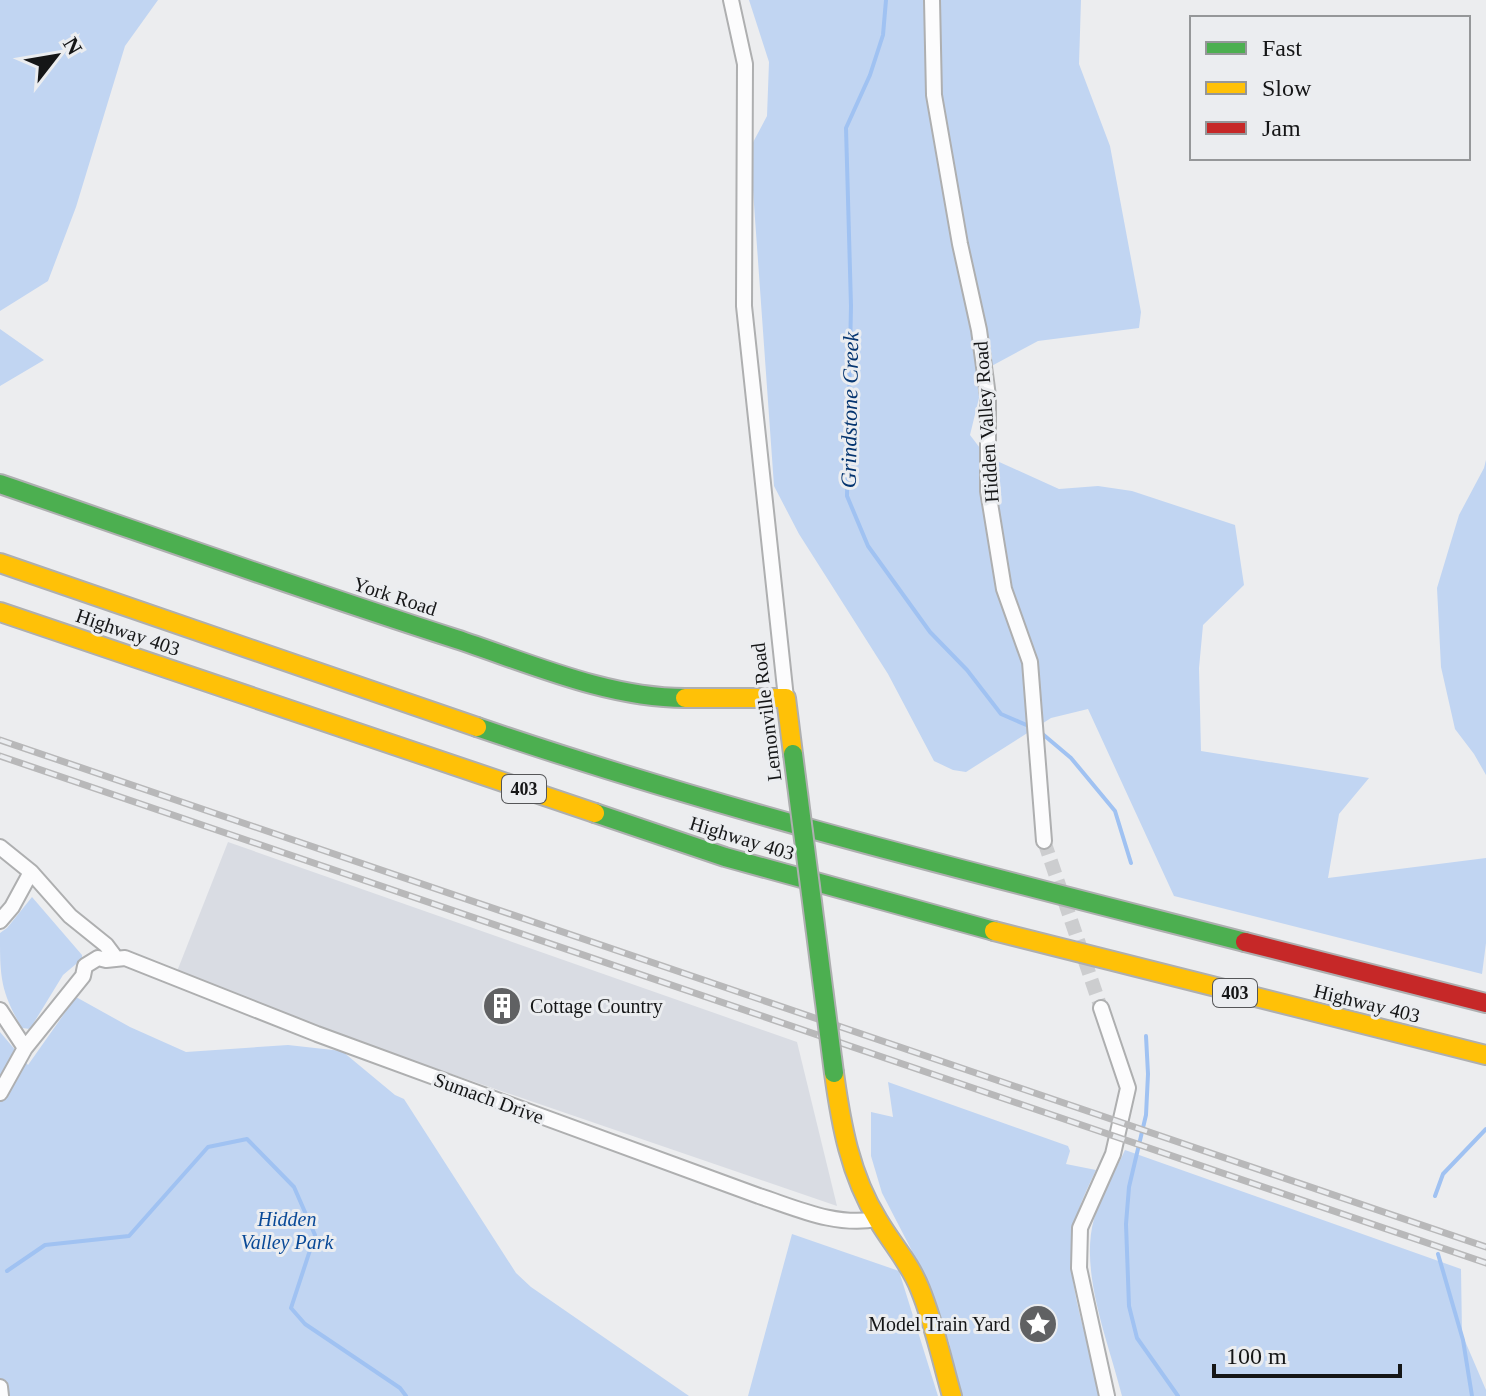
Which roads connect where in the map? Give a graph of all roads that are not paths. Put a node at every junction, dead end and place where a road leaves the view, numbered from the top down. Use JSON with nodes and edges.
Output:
{"nodes":[{"id":1,"x":731,"y":0,"type":"edge"},
{"id":2,"x":932,"y":0,"type":"edge"},
{"id":3,"x":0,"y":484,"type":"edge"},
{"id":4,"x":0,"y":563,"type":"edge"},
{"id":5,"x":0,"y":612,"type":"edge"},
{"id":6,"x":786,"y":698,"type":"junction"},
{"id":7,"x":1044,"y":841,"type":"tunnel mouth"},
{"id":8,"x":0,"y":847,"type":"edge"},
{"id":9,"x":31,"y":872,"type":"junction"},
{"id":10,"x":0,"y":921,"type":"edge"},
{"id":11,"x":110,"y":959,"type":"junction"},
{"id":12,"x":1486,"y":1000,"type":"edge"},
{"id":13,"x":1101,"y":1008,"type":"tunnel mouth"},
{"id":14,"x":0,"y":1010,"type":"edge"},
{"id":15,"x":25,"y":1048,"type":"junction"},
{"id":16,"x":1486,"y":1055,"type":"edge"},
{"id":17,"x":0,"y":1093,"type":"edge"},
{"id":18,"x":877,"y":1219,"type":"junction"},
{"id":19,"x":0,"y":1387,"type":"edge"},
{"id":20,"x":1,"y":1396,"type":"edge"},
{"id":21,"x":952,"y":1396,"type":"edge"},
{"id":22,"x":1107,"y":1396,"type":"edge"}],
"edges":[{"from":1,"to":6,"type":"street","name":"Lemonville Road"},
{"from":2,"to":7,"type":"street","name":"Hidden Valley Road"},
{"from":3,"to":6,"type":"main road","name":"York Road"},
{"from":4,"to":12,"type":"main road","name":"Highway 403","number":"403"},
{"from":5,"to":16,"type":"main road","name":"Highway 403","number":"403"},
{"from":6,"to":18,"type":"main road","name":"Lemonville Road","bridge":true},
{"from":8,"to":9,"type":"street"},
{"from":9,"to":10,"type":"street"},
{"from":9,"to":11,"type":"street"},
{"from":11,"to":15,"type":"street"},
{"from":11,"to":18,"type":"street","name":"Sumach Drive"},
{"from":13,"to":22,"type":"street"},
{"from":14,"to":15,"type":"street"},
{"from":15,"to":17,"type":"street"},
{"from":18,"to":21,"type":"main road","name":"Lemonville Road"},
{"from":19,"to":20,"type":"street"}]}
